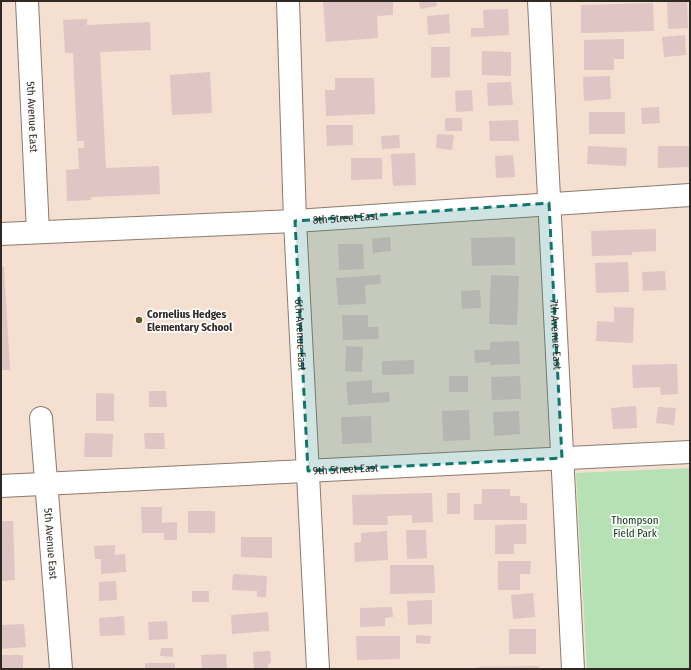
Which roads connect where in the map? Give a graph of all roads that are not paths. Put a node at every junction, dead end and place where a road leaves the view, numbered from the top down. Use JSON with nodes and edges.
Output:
{"nodes":[{"id":1,"x":27,"y":1,"type":"edge"},
{"id":2,"x":288,"y":1,"type":"edge"},
{"id":3,"x":538,"y":1,"type":"edge"},
{"id":4,"x":690,"y":195,"type":"edge"},
{"id":5,"x":549,"y":203,"type":"junction"},
{"id":6,"x":295,"y":221,"type":"junction"},
{"id":7,"x":38,"y":232,"type":"junction"},
{"id":8,"x":1,"y":234,"type":"edge"},
{"id":9,"x":42,"y":418,"type":"dead end"},
{"id":10,"x":690,"y":452,"type":"edge"},
{"id":11,"x":562,"y":458,"type":"junction"},
{"id":12,"x":308,"y":471,"type":"junction"},
{"id":13,"x":45,"y":484,"type":"junction"},
{"id":14,"x":1,"y":486,"type":"edge"},
{"id":15,"x":60,"y":669,"type":"edge"},
{"id":16,"x":318,"y":669,"type":"edge"},
{"id":17,"x":573,"y":669,"type":"edge"}],
"edges":[{"from":1,"to":7,"type":"street","name":"5th Avenue East"},
{"from":2,"to":6,"type":"street","name":"6th Avenue East"},
{"from":3,"to":5,"type":"street","name":"7th Avenue East"},
{"from":4,"to":5,"type":"street","name":"8th Street East"},
{"from":5,"to":6,"type":"street","name":"8th Street East"},
{"from":5,"to":11,"type":"street","name":"7th Avenue East"},
{"from":6,"to":7,"type":"street","name":"8th Street East"},
{"from":6,"to":12,"type":"street","name":"6th Avenue East"},
{"from":7,"to":8,"type":"street","name":"8th Street East"},
{"from":9,"to":13,"type":"street","name":"5th Avenue East"},
{"from":10,"to":11,"type":"street","name":"9th Street East"},
{"from":11,"to":12,"type":"street","name":"9th Street East"},
{"from":11,"to":17,"type":"street","name":"7th Avenue East"},
{"from":12,"to":13,"type":"street","name":"9th Street East"},
{"from":12,"to":16,"type":"street","name":"6th Avenue East"},
{"from":13,"to":14,"type":"street","name":"9th Street East"},
{"from":13,"to":15,"type":"street","name":"5th Avenue East"}]}
